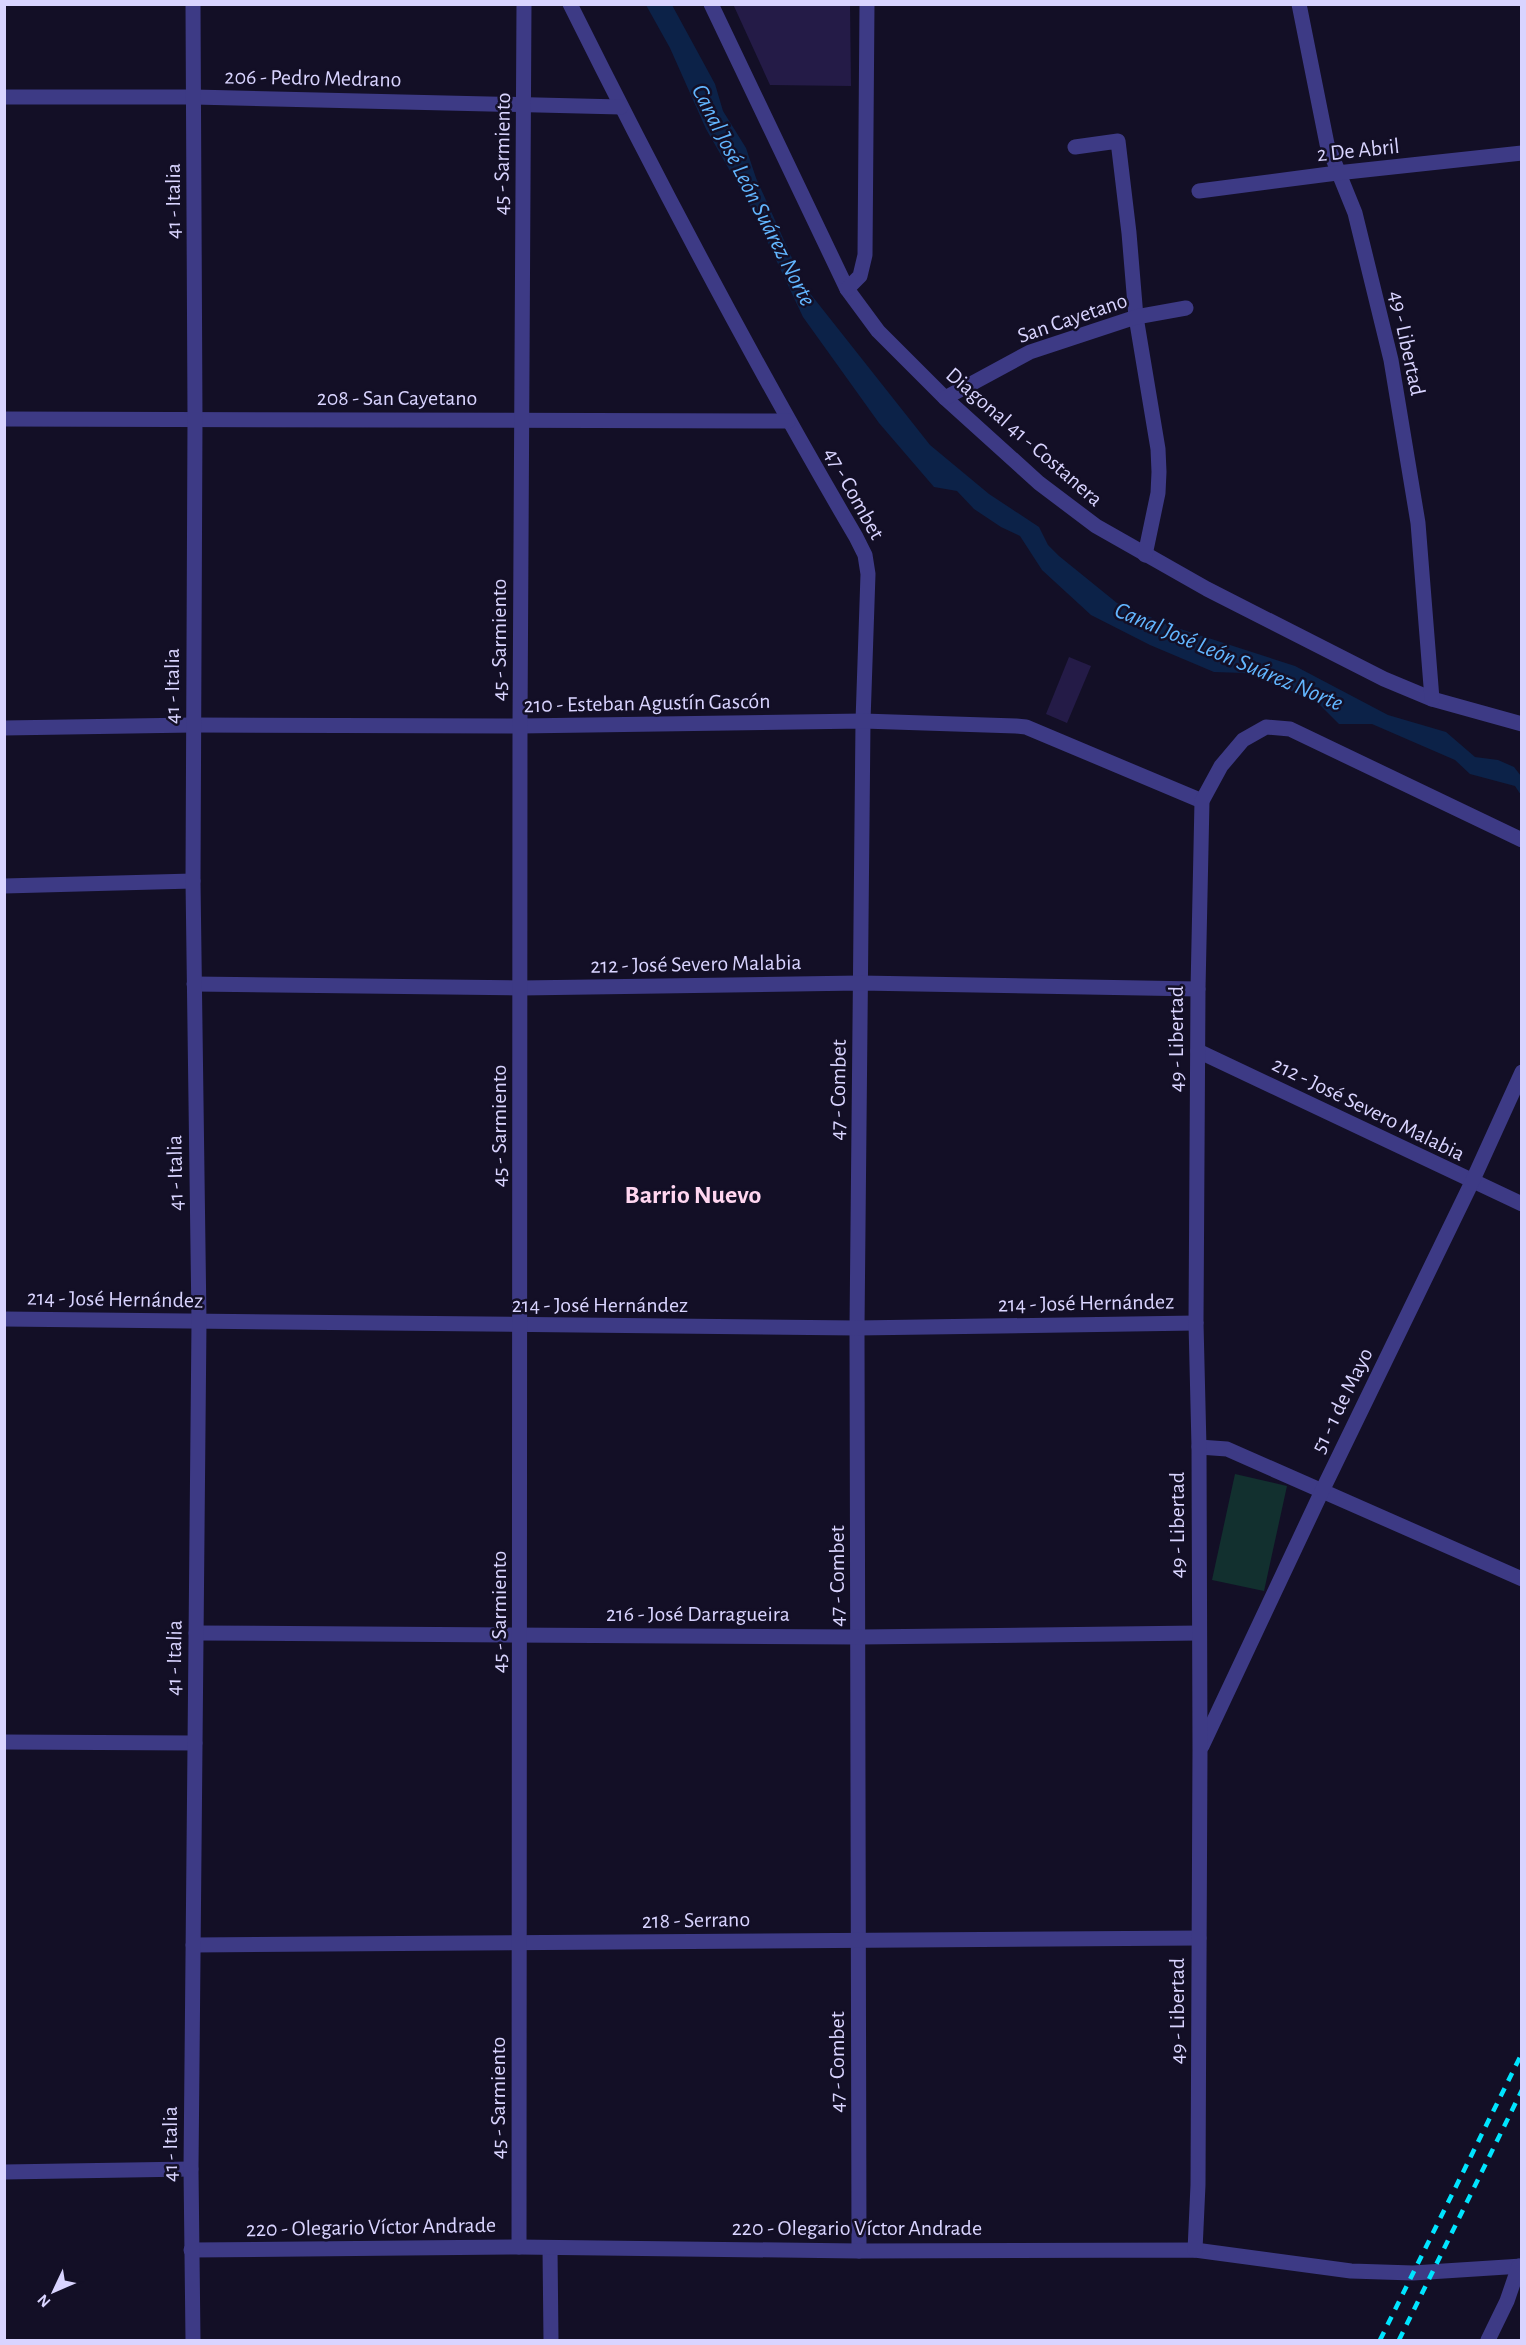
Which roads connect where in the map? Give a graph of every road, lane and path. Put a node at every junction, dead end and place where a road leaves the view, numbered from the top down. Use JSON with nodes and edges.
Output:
{"nodes":[{"id":1,"x":193,"y":4,"type":"edge"},
{"id":2,"x":524,"y":4,"type":"edge"},
{"id":3,"x":570,"y":4,"type":"edge"},
{"id":4,"x":711,"y":4,"type":"edge"},
{"id":5,"x":867,"y":4,"type":"edge"},
{"id":6,"x":1299,"y":4,"type":"edge"},
{"id":7,"x":4,"y":97,"type":"edge"},
{"id":8,"x":194,"y":97,"type":"junction"},
{"id":9,"x":524,"y":104,"type":"junction"},
{"id":10,"x":621,"y":107,"type":"junction"},
{"id":11,"x":1075,"y":147,"type":"dead end"},
{"id":12,"x":1521,"y":153,"type":"edge"},
{"id":13,"x":1337,"y":173,"type":"junction"},
{"id":14,"x":1199,"y":191,"type":"dead end"},
{"id":15,"x":847,"y":289,"type":"junction"},
{"id":16,"x":1186,"y":308,"type":"dead end"},
{"id":17,"x":1136,"y":317,"type":"junction"},
{"id":18,"x":945,"y":398,"type":"junction"},
{"id":19,"x":4,"y":419,"type":"edge"},
{"id":20,"x":195,"y":419,"type":"junction"},
{"id":21,"x":521,"y":420,"type":"junction"},
{"id":22,"x":788,"y":422,"type":"junction"},
{"id":23,"x":1145,"y":555,"type":"junction"},
{"id":24,"x":1432,"y":699,"type":"junction"},
{"id":25,"x":863,"y":721,"type":"junction"},
{"id":26,"x":1521,"y":724,"type":"edge"},
{"id":27,"x":193,"y":725,"type":"junction"},
{"id":28,"x":520,"y":726,"type":"junction"},
{"id":29,"x":4,"y":728,"type":"edge"},
{"id":30,"x":1202,"y":801,"type":"junction"},
{"id":31,"x":1521,"y":840,"type":"edge"},
{"id":32,"x":193,"y":881,"type":"junction"},
{"id":33,"x":4,"y":886,"type":"edge"},
{"id":34,"x":861,"y":983,"type":"junction"},
{"id":35,"x":194,"y":984,"type":"junction"},
{"id":36,"x":521,"y":988,"type":"junction"},
{"id":37,"x":1197,"y":989,"type":"junction"},
{"id":38,"x":1198,"y":1051,"type":"junction"},
{"id":39,"x":1521,"y":1072,"type":"edge"},
{"id":40,"x":1472,"y":1182,"type":"junction"},
{"id":41,"x":1521,"y":1204,"type":"edge"},
{"id":42,"x":4,"y":1318,"type":"edge"},
{"id":43,"x":199,"y":1322,"type":"junction"},
{"id":44,"x":1196,"y":1323,"type":"junction"},
{"id":45,"x":520,"y":1326,"type":"junction"},
{"id":46,"x":857,"y":1328,"type":"junction"},
{"id":47,"x":1199,"y":1447,"type":"junction"},
{"id":48,"x":1322,"y":1491,"type":"junction"},
{"id":49,"x":1521,"y":1579,"type":"edge"},
{"id":50,"x":196,"y":1633,"type":"junction"},
{"id":51,"x":521,"y":1634,"type":"junction"},
{"id":52,"x":1199,"y":1634,"type":"junction"},
{"id":53,"x":859,"y":1637,"type":"junction"},
{"id":54,"x":4,"y":1742,"type":"edge"},
{"id":55,"x":195,"y":1743,"type":"junction"},
{"id":56,"x":1200,"y":1749,"type":"junction"},
{"id":57,"x":1199,"y":1938,"type":"junction"},
{"id":58,"x":858,"y":1939,"type":"junction"},
{"id":59,"x":519,"y":1944,"type":"junction"},
{"id":60,"x":193,"y":1946,"type":"junction"},
{"id":61,"x":191,"y":2169,"type":"junction"},
{"id":62,"x":4,"y":2172,"type":"edge"},
{"id":63,"x":519,"y":2247,"type":"junction"},
{"id":64,"x":550,"y":2248,"type":"junction"},
{"id":65,"x":191,"y":2250,"type":"junction"},
{"id":66,"x":1195,"y":2250,"type":"junction"},
{"id":67,"x":859,"y":2251,"type":"junction"},
{"id":68,"x":1520,"y":2266,"type":"edge"},
{"id":69,"x":193,"y":2340,"type":"edge"},
{"id":70,"x":550,"y":2340,"type":"edge"},
{"id":71,"x":1488,"y":2340,"type":"edge"}],
"edges":[{"from":1,"to":8,"type":"street","name":"41 - Italia"},
{"from":2,"to":9,"type":"street","name":"45 - Sarmiento"},
{"from":3,"to":10,"type":"street","name":"47 - Combet"},
{"from":4,"to":15,"type":"street","name":"Diagonal 41 - Costanera"},
{"from":5,"to":15,"type":"street"},
{"from":6,"to":13,"type":"street","name":"49 - Libertad"},
{"from":7,"to":8,"type":"street","name":"206 - Pedro Medrano"},
{"from":8,"to":9,"type":"street","name":"206 - Pedro Medrano"},
{"from":8,"to":20,"type":"street","name":"41 - Italia"},
{"from":9,"to":10,"type":"street","name":"206 - Pedro Medrano"},
{"from":9,"to":21,"type":"street","name":"45 - Sarmiento"},
{"from":10,"to":22,"type":"street","name":"47 - Combet"},
{"from":11,"to":17,"type":"street"},
{"from":12,"to":13,"type":"street","name":"2 De Abril"},
{"from":13,"to":14,"type":"street","name":"2 De Abril"},
{"from":13,"to":24,"type":"street","name":"49 - Libertad"},
{"from":15,"to":18,"type":"street","name":"Diagonal 41 - Costanera"},
{"from":16,"to":17,"type":"street","name":"San Cayetano"},
{"from":17,"to":18,"type":"street","name":"San Cayetano"},
{"from":17,"to":23,"type":"street"},
{"from":18,"to":23,"type":"street","name":"Diagonal 41 - Costanera"},
{"from":19,"to":20,"type":"street","name":"208 - San Cayetano"},
{"from":20,"to":21,"type":"street","name":"208 - San Cayetano"},
{"from":20,"to":27,"type":"street","name":"41 - Italia"},
{"from":21,"to":22,"type":"street","name":"208 - San Cayetano"},
{"from":21,"to":28,"type":"street","name":"45 - Sarmiento"},
{"from":22,"to":25,"type":"street","name":"47 - Combet"},
{"from":23,"to":24,"type":"street","name":"Diagonal 41 - Costanera"},
{"from":24,"to":26,"type":"street","name":"Diagonal 41 - Costanera"},
{"from":25,"to":28,"type":"street","name":"210 - Esteban Agustín Gascón"},
{"from":25,"to":30,"type":"street","name":"210 - Esteban Agustín Gascón"},
{"from":25,"to":34,"type":"street","name":"47 - Combet"},
{"from":27,"to":28,"type":"street","name":"210 - Esteban Agustín Gascón"},
{"from":27,"to":29,"type":"street","name":"210 - Esteban Agustín Gascón"},
{"from":27,"to":32,"type":"street","name":"41 - Italia"},
{"from":28,"to":36,"type":"street","name":"45 - Sarmiento"},
{"from":30,"to":31,"type":"street"},
{"from":30,"to":37,"type":"street","name":"49 - Libertad"},
{"from":32,"to":33,"type":"street"},
{"from":32,"to":35,"type":"street","name":"41 - Italia"},
{"from":34,"to":36,"type":"street","name":"212 - José Severo Malabia"},
{"from":34,"to":37,"type":"street","name":"212 - José Severo Malabia"},
{"from":34,"to":46,"type":"street","name":"47 - Combet"},
{"from":35,"to":36,"type":"street","name":"212 - José Severo Malabia"},
{"from":35,"to":43,"type":"street","name":"41 - Italia"},
{"from":36,"to":45,"type":"street","name":"45 - Sarmiento"},
{"from":37,"to":38,"type":"street","name":"49 - Libertad"},
{"from":38,"to":40,"type":"street","name":"212 - José Severo Malabia"},
{"from":38,"to":44,"type":"street","name":"49 - Libertad"},
{"from":39,"to":40,"type":"street","name":"51 - 1 de Mayo"},
{"from":40,"to":41,"type":"street","name":"212 - José Severo Malabia"},
{"from":40,"to":48,"type":"street","name":"51 - 1 de Mayo"},
{"from":42,"to":43,"type":"street","name":"214 - José Hernández"},
{"from":43,"to":45,"type":"street","name":"214 - José Hernández"},
{"from":43,"to":50,"type":"street","name":"41 - Italia"},
{"from":44,"to":46,"type":"street","name":"214 - José Hernández"},
{"from":44,"to":47,"type":"street","name":"49 - Libertad"},
{"from":45,"to":46,"type":"street","name":"214 - José Hernández"},
{"from":45,"to":51,"type":"street","name":"45 - Sarmiento"},
{"from":46,"to":53,"type":"street","name":"47 - Combet"},
{"from":47,"to":48,"type":"street"},
{"from":47,"to":52,"type":"street","name":"49 - Libertad"},
{"from":48,"to":49,"type":"street"},
{"from":48,"to":56,"type":"street","name":"51 - 1 de Mayo"},
{"from":50,"to":51,"type":"street","name":"216 - José Darragueira"},
{"from":50,"to":55,"type":"street","name":"41 - Italia"},
{"from":51,"to":53,"type":"street","name":"216 - José Darragueira"},
{"from":51,"to":59,"type":"street","name":"45 - Sarmiento"},
{"from":52,"to":53,"type":"street","name":"216 - José Darragueira"},
{"from":52,"to":56,"type":"street","name":"49 - Libertad"},
{"from":53,"to":58,"type":"street","name":"47 - Combet"},
{"from":54,"to":55,"type":"street"},
{"from":55,"to":60,"type":"street","name":"41 - Italia"},
{"from":56,"to":57,"type":"street","name":"49 - Libertad"},
{"from":57,"to":58,"type":"street","name":"218 - Serrano"},
{"from":57,"to":66,"type":"street","name":"49 - Libertad"},
{"from":58,"to":59,"type":"street","name":"218 - Serrano"},
{"from":58,"to":67,"type":"street","name":"47 - Combet"},
{"from":59,"to":60,"type":"street","name":"218 - Serrano"},
{"from":59,"to":63,"type":"street","name":"45 - Sarmiento"},
{"from":60,"to":61,"type":"street","name":"41 - Italia"},
{"from":61,"to":62,"type":"street"},
{"from":61,"to":65,"type":"street","name":"41 - Italia"},
{"from":63,"to":64,"type":"street","name":"220 - Olegario Víctor Andrade"},
{"from":63,"to":65,"type":"street","name":"220 - Olegario Víctor Andrade"},
{"from":64,"to":67,"type":"street","name":"220 - Olegario Víctor Andrade"},
{"from":64,"to":70,"type":"street"},
{"from":65,"to":69,"type":"street","name":"41 - Italia"},
{"from":66,"to":67,"type":"street","name":"220 - Olegario Víctor Andrade"},
{"from":66,"to":68,"type":"street","name":"220 - Olegario Víctor Andrade"},
{"from":68,"to":71,"type":"street"}]}
